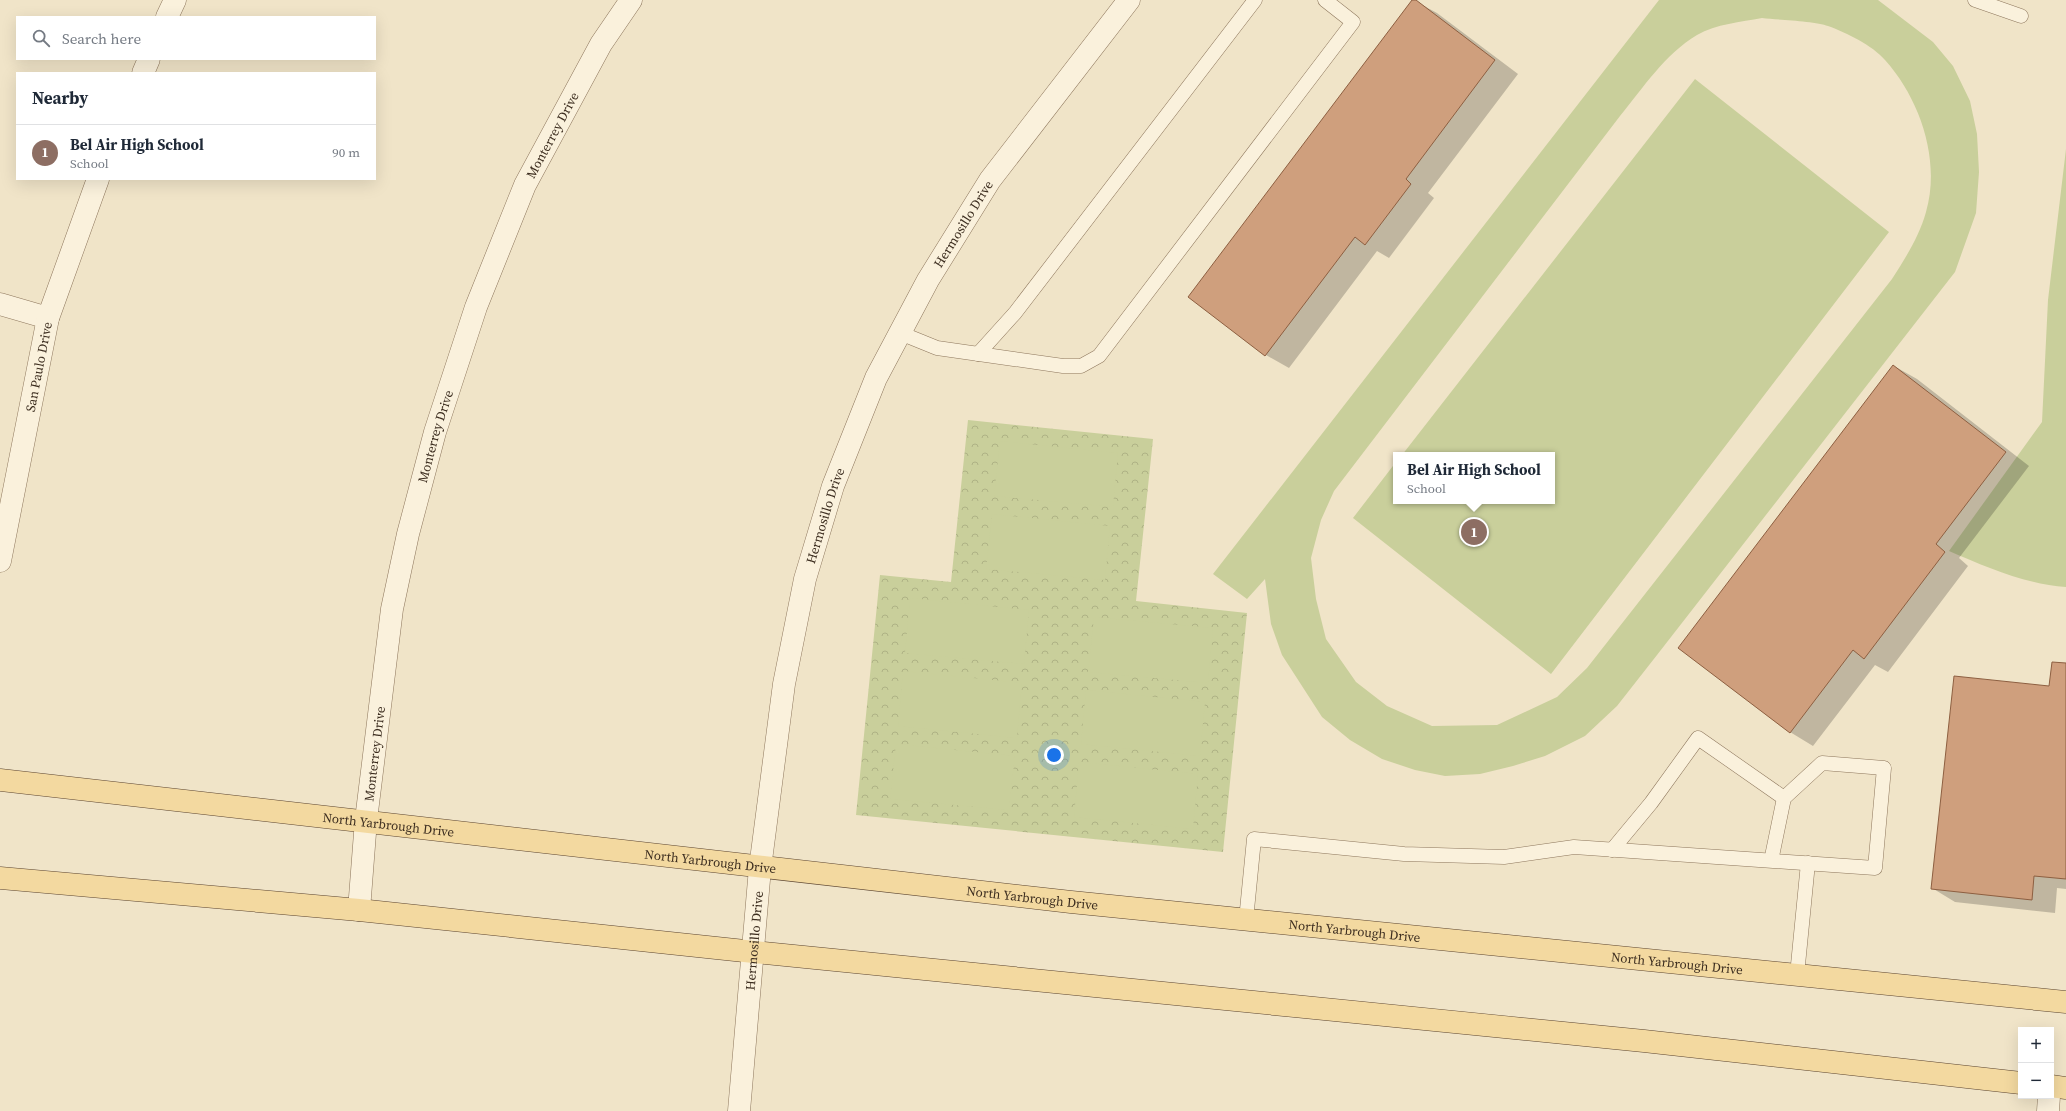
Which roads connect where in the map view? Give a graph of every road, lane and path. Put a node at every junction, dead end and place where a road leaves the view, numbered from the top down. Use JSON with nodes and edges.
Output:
{"nodes":[{"id":1,"x":175,"y":0,"type":"edge"},
{"id":2,"x":631,"y":0,"type":"edge"},
{"id":3,"x":1129,"y":0,"type":"edge"},
{"id":4,"x":1255,"y":0,"type":"edge"},
{"id":5,"x":1325,"y":0,"type":"edge"},
{"id":6,"x":1975,"y":0,"type":"edge"},
{"id":7,"x":167,"y":16,"type":"edge"},
{"id":8,"x":2020,"y":16,"type":"dead end"},
{"id":9,"x":149,"y":60,"type":"edge"},
{"id":10,"x":143,"y":72,"type":"edge"},
{"id":11,"x":98,"y":180,"type":"edge"},
{"id":12,"x":0,"y":304,"type":"edge"},
{"id":13,"x":48,"y":318,"type":"junction"},
{"id":14,"x":900,"y":333,"type":"junction"},
{"id":15,"x":978,"y":354,"type":"junction"},
{"id":16,"x":0,"y":561,"type":"edge"},
{"id":17,"x":0,"y":780,"type":"edge"},
{"id":18,"x":1784,"y":798,"type":"junction"},
{"id":19,"x":366,"y":820,"type":"junction"},
{"id":20,"x":1612,"y":850,"type":"junction"},
{"id":21,"x":1771,"y":860,"type":"junction"},
{"id":22,"x":1808,"y":863,"type":"junction"},
{"id":23,"x":760,"y":868,"type":"junction"},
{"id":24,"x":0,"y":878,"type":"edge"},
{"id":25,"x":359,"y":910,"type":"junction"},
{"id":26,"x":1246,"y":920,"type":"junction"},
{"id":27,"x":754,"y":952,"type":"junction"},
{"id":28,"x":1797,"y":975,"type":"junction"},
{"id":29,"x":2066,"y":1002,"type":"edge"},
{"id":30,"x":2018,"y":1083,"type":"edge"},
{"id":31,"x":2054,"y":1086,"type":"edge"},
{"id":32,"x":2066,"y":1088,"type":"edge"},
{"id":33,"x":2049,"y":1099,"type":"edge"},
{"id":34,"x":739,"y":1111,"type":"edge"},
{"id":35,"x":2048,"y":1111,"type":"edge"}],
"edges":[{"from":1,"to":7,"type":"street"},
{"from":2,"to":19,"type":"street","name":"Monterrey Drive"},
{"from":3,"to":14,"type":"street","name":"Hermosillo Drive"},
{"from":4,"to":15,"type":"lane"},
{"from":5,"to":15,"type":"lane"},
{"from":6,"to":8,"type":"lane"},
{"from":9,"to":10,"type":"street"},
{"from":11,"to":13,"type":"street","name":"San Paulo Drive"},
{"from":12,"to":13,"type":"street"},
{"from":13,"to":16,"type":"street","name":"San Paulo Drive"},
{"from":14,"to":15,"type":"lane"},
{"from":14,"to":23,"type":"street","name":"Hermosillo Drive"},
{"from":17,"to":19,"type":"main road","name":"North Yarbrough Drive"},
{"from":18,"to":20,"type":"lane"},
{"from":18,"to":21,"type":"lane"},
{"from":18,"to":22,"type":"lane"},
{"from":19,"to":23,"type":"main road","name":"North Yarbrough Drive"},
{"from":19,"to":25,"type":"street","name":"Monterrey Drive"},
{"from":20,"to":21,"type":"lane"},
{"from":20,"to":26,"type":"lane"},
{"from":21,"to":22,"type":"lane"},
{"from":22,"to":28,"type":"lane"},
{"from":23,"to":26,"type":"main road","name":"North Yarbrough Drive"},
{"from":23,"to":27,"type":"street","name":"Hermosillo Drive"},
{"from":24,"to":25,"type":"main road"},
{"from":25,"to":27,"type":"main road"},
{"from":26,"to":28,"type":"main road","name":"North Yarbrough Drive"},
{"from":27,"to":30,"type":"main road"},
{"from":27,"to":34,"type":"street","name":"Hermosillo Drive"},
{"from":28,"to":29,"type":"main road","name":"North Yarbrough Drive"},
{"from":31,"to":32,"type":"main road"},
{"from":33,"to":35,"type":"street"}]}
